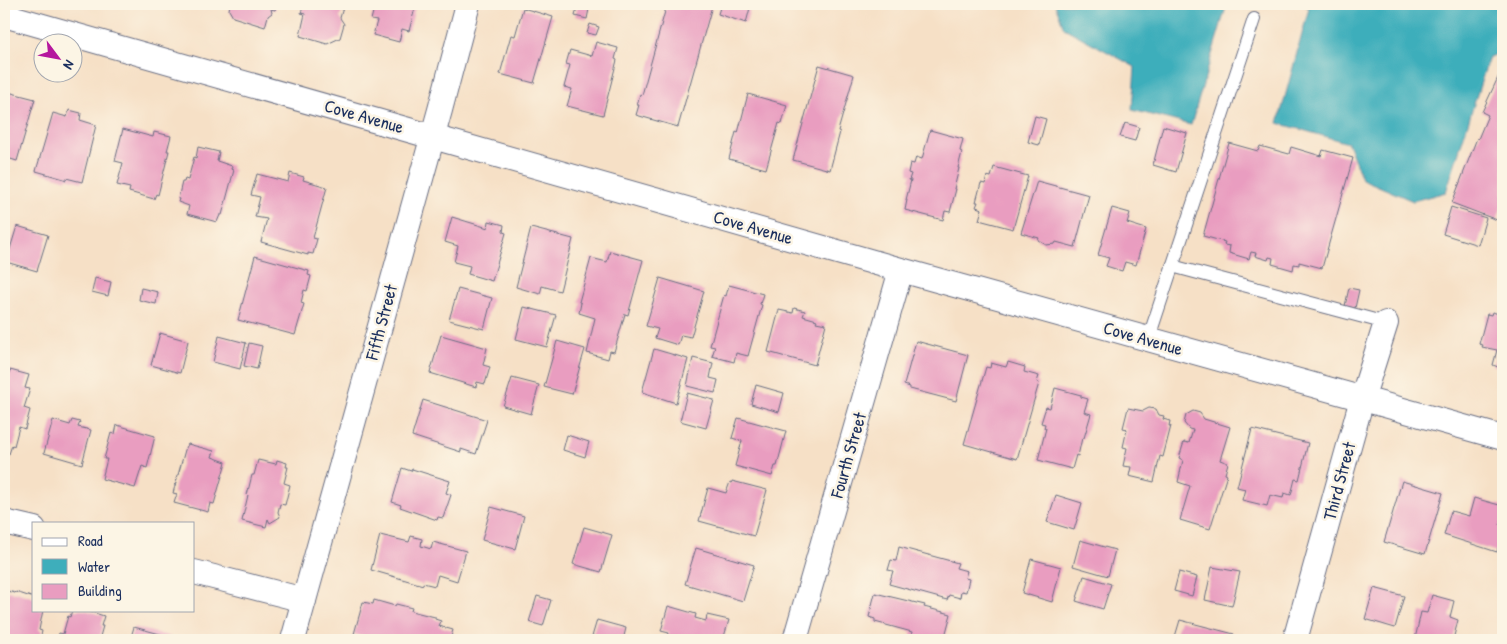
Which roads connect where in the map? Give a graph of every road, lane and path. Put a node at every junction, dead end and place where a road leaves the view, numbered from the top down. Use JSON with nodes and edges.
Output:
{"nodes":[{"id":1,"x":468,"y":4,"type":"edge"},
{"id":2,"x":4,"y":15,"type":"edge"},
{"id":3,"x":1254,"y":19,"type":"dead end"},
{"id":4,"x":433,"y":136,"type":"junction"},
{"id":5,"x":1172,"y":266,"type":"junction"},
{"id":6,"x":900,"y":270,"type":"junction"},
{"id":7,"x":1386,"y":323,"type":"joint"},
{"id":8,"x":1148,"y":340,"type":"junction"},
{"id":9,"x":1362,"y":399,"type":"junction"},
{"id":10,"x":1503,"y":438,"type":"edge"},
{"id":11,"x":4,"y":522,"type":"edge"},
{"id":12,"x":32,"y":529,"type":"edge"},
{"id":13,"x":195,"y":572,"type":"edge"},
{"id":14,"x":304,"y":600,"type":"junction"},
{"id":15,"x":293,"y":640,"type":"edge"},
{"id":16,"x":795,"y":640,"type":"edge"},
{"id":17,"x":1296,"y":640,"type":"edge"}],
"edges":[{"from":1,"to":4,"type":"street","name":"Fifth Street"},
{"from":2,"to":4,"type":"street","name":"Cove Avenue"},
{"from":3,"to":5,"type":"lane"},
{"from":4,"to":6,"type":"street","name":"Cove Avenue"},
{"from":4,"to":14,"type":"street","name":"Fifth Street"},
{"from":5,"to":7,"type":"lane"},
{"from":5,"to":8,"type":"lane"},
{"from":6,"to":8,"type":"street","name":"Cove Avenue"},
{"from":6,"to":16,"type":"street","name":"Fourth Street"},
{"from":7,"to":9,"type":"street","name":"Third Street"},
{"from":8,"to":9,"type":"street","name":"Cove Avenue"},
{"from":9,"to":10,"type":"street","name":"Cove Avenue"},
{"from":9,"to":17,"type":"street","name":"Third Street"},
{"from":11,"to":12,"type":"street"},
{"from":13,"to":14,"type":"street"},
{"from":14,"to":15,"type":"street","name":"Fifth Street"}]}
